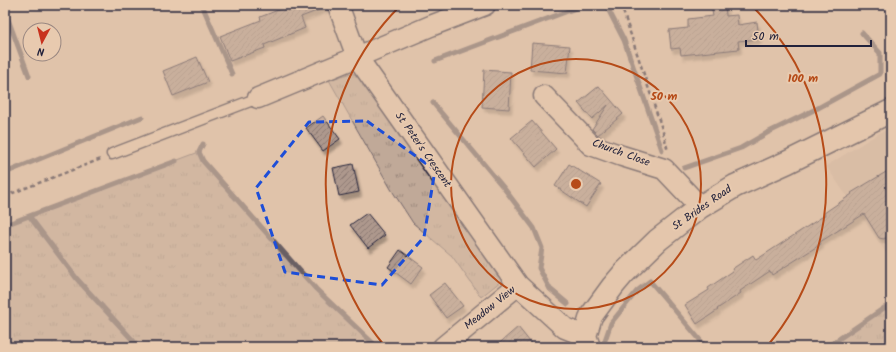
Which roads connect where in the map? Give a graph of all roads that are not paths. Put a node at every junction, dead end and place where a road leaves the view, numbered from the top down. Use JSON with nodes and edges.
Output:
{"nodes":[{"id":1,"x":338,"y":5,"type":"edge"},
{"id":2,"x":485,"y":5,"type":"edge"},
{"id":3,"x":357,"y":57,"type":"junction"},
{"id":4,"x":544,"y":96,"type":"dead end"},
{"id":5,"x":258,"y":98,"type":"joint"},
{"id":6,"x":891,"y":111,"type":"edge"},
{"id":7,"x":112,"y":154,"type":"road end"},
{"id":8,"x":700,"y":207,"type":"junction"},
{"id":9,"x":518,"y":285,"type":"junction"},
{"id":10,"x":587,"y":342,"type":"edge"},
{"id":11,"x":443,"y":347,"type":"edge"}],
"edges":[{"from":1,"to":3,"type":"street","name":"St Peter's Crescent"},
{"from":2,"to":3,"type":"street"},
{"from":3,"to":5,"type":"street"},
{"from":3,"to":9,"type":"street","name":"St Peter's Crescent"},
{"from":4,"to":8,"type":"street","name":"Church Close"},
{"from":5,"to":7,"type":"lane"},
{"from":6,"to":8,"type":"main road","name":"St Brides Road"},
{"from":8,"to":10,"type":"main road","name":"St Brides Road"},
{"from":9,"to":10,"type":"street","name":"St Peter's Crescent"},
{"from":9,"to":11,"type":"street","name":"Meadow View"}]}
